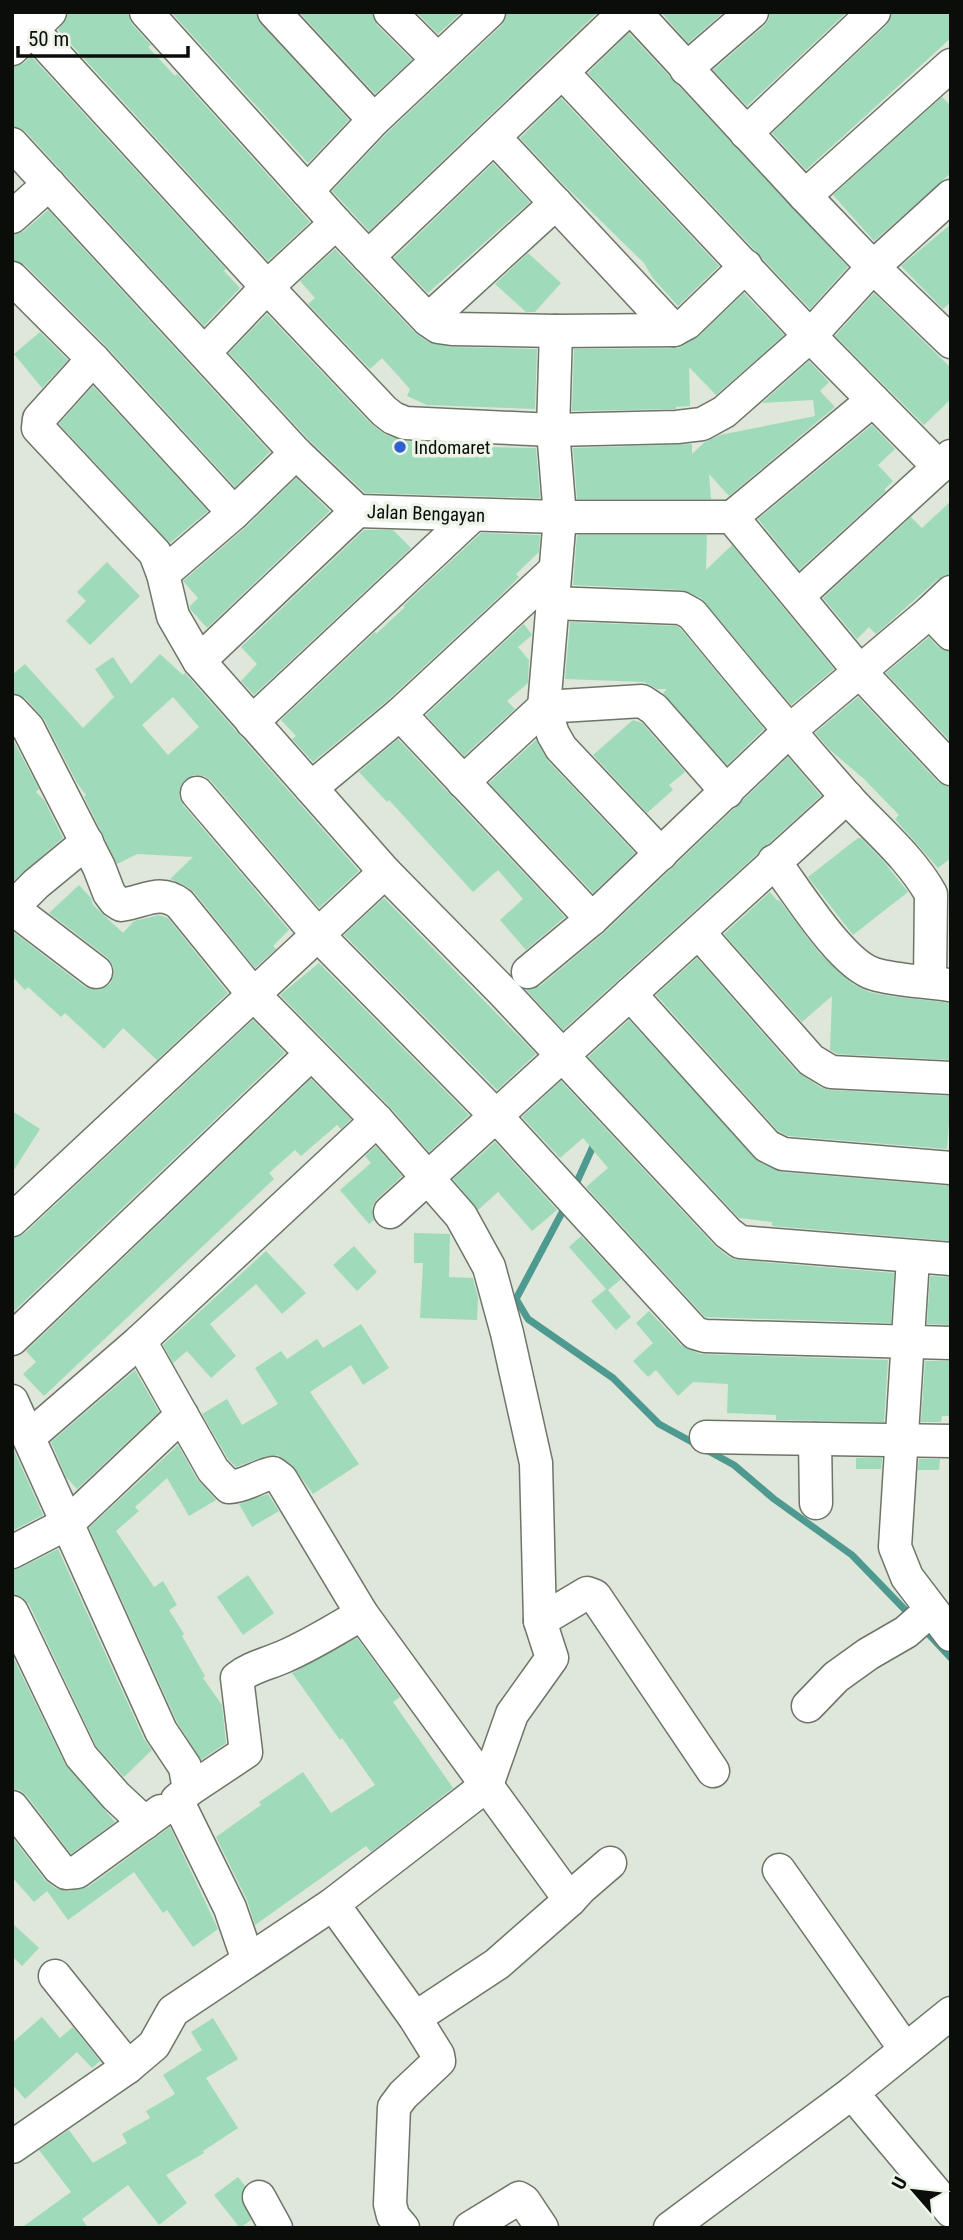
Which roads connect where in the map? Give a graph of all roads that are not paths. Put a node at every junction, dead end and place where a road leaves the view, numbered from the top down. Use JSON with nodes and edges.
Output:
{"nodes":[{"id":1,"x":146,"y":12,"type":"edge"},
{"id":2,"x":274,"y":12,"type":"edge"},
{"id":3,"x":390,"y":12,"type":"edge"},
{"id":4,"x":489,"y":12,"type":"edge"},
{"id":5,"x":625,"y":12,"type":"edge"},
{"id":6,"x":635,"y":12,"type":"edge"},
{"id":7,"x":752,"y":12,"type":"edge"},
{"id":8,"x":874,"y":12,"type":"edge"},
{"id":9,"x":28,"y":26,"type":"edge"},
{"id":10,"x":438,"y":60,"type":"junction"},
{"id":11,"x":951,"y":65,"type":"edge"},
{"id":12,"x":686,"y":69,"type":"junction"},
{"id":13,"x":563,"y":74,"type":"junction"},
{"id":14,"x":374,"y":120,"type":"junction"},
{"id":15,"x":746,"y":133,"type":"junction"},
{"id":16,"x":495,"y":138,"type":"junction"},
{"id":17,"x":12,"y":144,"type":"edge"},
{"id":18,"x":49,"y":184,"type":"junction"},
{"id":19,"x":307,"y":191,"type":"junction"},
{"id":20,"x":805,"y":196,"type":"junction"},
{"id":21,"x":951,"y":196,"type":"edge"},
{"id":22,"x":556,"y":203,"type":"junction"},
{"id":23,"x":12,"y":217,"type":"edge"},
{"id":24,"x":336,"y":223,"type":"junction"},
{"id":25,"x":368,"y":257,"type":"junction"},
{"id":26,"x":746,"y":267,"type":"junction"},
{"id":27,"x":873,"y":267,"type":"junction"},
{"id":28,"x":12,"y":278,"type":"edge"},
{"id":29,"x":267,"y":287,"type":"junction"},
{"id":30,"x":428,"y":320,"type":"junction"},
{"id":31,"x":674,"y":330,"type":"junction"},
{"id":32,"x":556,"y":331,"type":"junction"},
{"id":33,"x":810,"y":336,"type":"junction"},
{"id":34,"x":949,"y":336,"type":"edge"},
{"id":35,"x":205,"y":352,"type":"junction"},
{"id":36,"x":93,"y":359,"type":"junction"},
{"id":37,"x":873,"y":400,"type":"junction"},
{"id":38,"x":553,"y":430,"type":"junction"},
{"id":39,"x":296,"y":453,"type":"junction"},
{"id":40,"x":945,"y":461,"type":"edge"},
{"id":41,"x":357,"y":511,"type":"junction"},
{"id":42,"x":234,"y":513,"type":"junction"},
{"id":43,"x":473,"y":515,"type":"junction"},
{"id":44,"x":560,"y":517,"type":"junction"},
{"id":45,"x":732,"y":517,"type":"junction"},
{"id":46,"x":555,"y":570,"type":"junction"},
{"id":47,"x":163,"y":574,"type":"junction"},
{"id":48,"x":798,"y":596,"type":"junction"},
{"id":49,"x":552,"y":603,"type":"junction"},
{"id":50,"x":944,"y":613,"type":"edge"},
{"id":51,"x":199,"y":661,"type":"junction"},
{"id":52,"x":860,"y":672,"type":"junction"},
{"id":53,"x":544,"y":707,"type":"junction"},
{"id":54,"x":12,"y":711,"type":"edge"},
{"id":55,"x":400,"y":715,"type":"junction"},
{"id":56,"x":251,"y":722,"type":"junction"},
{"id":57,"x":789,"y":731,"type":"junction"},
{"id":58,"x":951,"y":769,"type":"edge"},
{"id":59,"x":463,"y":782,"type":"junction"},
{"id":60,"x":311,"y":788,"type":"junction"},
{"id":61,"x":727,"y":792,"type":"junction"},
{"id":62,"x":197,"y":793,"type":"dead end"},
{"id":63,"x":847,"y":797,"type":"junction"},
{"id":64,"x":87,"y":842,"type":"junction"},
{"id":65,"x":661,"y":854,"type":"junction"},
{"id":66,"x":774,"y":861,"type":"junction"},
{"id":67,"x":385,"y":872,"type":"junction"},
{"id":68,"x":13,"y":908,"type":"edge"},
{"id":69,"x":592,"y":919,"type":"junction"},
{"id":70,"x":699,"y":933,"type":"junction"},
{"id":71,"x":318,"y":935,"type":"junction"},
{"id":72,"x":96,"y":972,"type":"dead end"},
{"id":73,"x":528,"y":972,"type":"dead end"},
{"id":74,"x":940,"y":984,"type":"edge"},
{"id":75,"x":253,"y":994,"type":"junction"},
{"id":76,"x":630,"y":994,"type":"junction"},
{"id":77,"x":310,"y":1055,"type":"junction"},
{"id":78,"x":561,"y":1056,"type":"junction"},
{"id":79,"x":951,"y":1078,"type":"edge"},
{"id":80,"x":497,"y":1117,"type":"junction"},
{"id":81,"x":377,"y":1120,"type":"junction"},
{"id":82,"x":951,"y":1167,"type":"edge"},
{"id":83,"x":427,"y":1178,"type":"junction"},
{"id":84,"x":390,"y":1212,"type":"dead end"},
{"id":85,"x":12,"y":1220,"type":"edge"},
{"id":86,"x":912,"y":1258,"type":"junction"},
{"id":87,"x":951,"y":1259,"type":"edge"},
{"id":88,"x":12,"y":1339,"type":"edge"},
{"id":89,"x":140,"y":1341,"type":"junction"},
{"id":90,"x":906,"y":1341,"type":"junction"},
{"id":91,"x":951,"y":1343,"type":"edge"},
{"id":92,"x":12,"y":1401,"type":"edge"},
{"id":93,"x":182,"y":1415,"type":"junction"},
{"id":94,"x":29,"y":1437,"type":"junction"},
{"id":95,"x":706,"y":1437,"type":"dead end"},
{"id":96,"x":815,"y":1439,"type":"junction"},
{"id":97,"x":951,"y":1441,"type":"edge"},
{"id":98,"x":901,"y":1442,"type":"junction"},
{"id":99,"x":816,"y":1503,"type":"dead end"},
{"id":100,"x":68,"y":1523,"type":"junction"},
{"id":101,"x":12,"y":1552,"type":"edge"},
{"id":102,"x":12,"y":1612,"type":"edge"},
{"id":103,"x":362,"y":1614,"type":"junction"},
{"id":104,"x":922,"y":1619,"type":"junction"},
{"id":105,"x":540,"y":1620,"type":"junction"},
{"id":106,"x":951,"y":1635,"type":"edge"},
{"id":107,"x":808,"y":1706,"type":"dead end"},
{"id":108,"x":713,"y":1771,"type":"dead end"},
{"id":109,"x":486,"y":1785,"type":"junction"},
{"id":110,"x":183,"y":1795,"type":"junction"},
{"id":111,"x":12,"y":1807,"type":"edge"},
{"id":112,"x":145,"y":1823,"type":"junction"},
{"id":113,"x":610,"y":1863,"type":"dead end"},
{"id":114,"x":779,"y":1870,"type":"dead end"},
{"id":115,"x":570,"y":1900,"type":"junction"},
{"id":116,"x":333,"y":1904,"type":"junction"},
{"id":117,"x":248,"y":1959,"type":"junction"},
{"id":118,"x":55,"y":1976,"type":"dead end"},
{"id":119,"x":951,"y":2013,"type":"edge"},
{"id":120,"x":415,"y":2018,"type":"junction"},
{"id":121,"x":905,"y":2049,"type":"junction"},
{"id":122,"x":128,"y":2067,"type":"junction"},
{"id":123,"x":852,"y":2093,"type":"junction"},
{"id":124,"x":12,"y":2147,"type":"edge"},
{"id":125,"x":259,"y":2197,"type":"dead end"},
{"id":126,"x":951,"y":2211,"type":"edge"},
{"id":127,"x":672,"y":2227,"type":"edge"},
{"id":128,"x":276,"y":2228,"type":"edge"},
{"id":129,"x":403,"y":2228,"type":"edge"},
{"id":130,"x":470,"y":2228,"type":"edge"},
{"id":131,"x":542,"y":2228,"type":"edge"}],
"edges":[{"from":1,"to":19,"type":"street"},
{"from":2,"to":14,"type":"street"},
{"from":3,"to":10,"type":"street"},
{"from":4,"to":10,"type":"street"},
{"from":5,"to":13,"type":"street"},
{"from":6,"to":12,"type":"street"},
{"from":7,"to":12,"type":"street"},
{"from":8,"to":15,"type":"street"},
{"from":9,"to":29,"type":"street"},
{"from":10,"to":14,"type":"street"},
{"from":11,"to":20,"type":"street"},
{"from":12,"to":15,"type":"street"},
{"from":13,"to":16,"type":"street"},
{"from":13,"to":26,"type":"street"},
{"from":14,"to":19,"type":"street"},
{"from":15,"to":20,"type":"street"},
{"from":16,"to":22,"type":"street"},
{"from":16,"to":25,"type":"street"},
{"from":17,"to":18,"type":"street","name":"Jalan Bengayan"},
{"from":18,"to":23,"type":"street"},
{"from":18,"to":35,"type":"street","name":"Jalan Bengayan"},
{"from":19,"to":24,"type":"street"},
{"from":20,"to":27,"type":"street"},
{"from":21,"to":27,"type":"street"},
{"from":22,"to":30,"type":"street"},
{"from":22,"to":31,"type":"street"},
{"from":24,"to":25,"type":"street"},
{"from":24,"to":29,"type":"street"},
{"from":25,"to":30,"type":"street"},
{"from":26,"to":31,"type":"street"},
{"from":26,"to":33,"type":"street"},
{"from":27,"to":33,"type":"street"},
{"from":27,"to":34,"type":"street"},
{"from":28,"to":36,"type":"street"},
{"from":29,"to":35,"type":"street"},
{"from":29,"to":38,"type":"street"},
{"from":30,"to":32,"type":"street"},
{"from":31,"to":32,"type":"street"},
{"from":32,"to":38,"type":"street"},
{"from":33,"to":37,"type":"street"},
{"from":33,"to":38,"type":"street"},
{"from":35,"to":39,"type":"street","name":"Jalan Bengayan"},
{"from":36,"to":42,"type":"street"},
{"from":36,"to":47,"type":"street"},
{"from":37,"to":40,"type":"street"},
{"from":37,"to":45,"type":"street"},
{"from":38,"to":44,"type":"street"},
{"from":39,"to":41,"type":"street","name":"Jalan Bengayan"},
{"from":39,"to":42,"type":"street"},
{"from":40,"to":48,"type":"street"},
{"from":41,"to":43,"type":"street","name":"Jalan Bengayan"},
{"from":41,"to":51,"type":"street"},
{"from":42,"to":47,"type":"street"},
{"from":43,"to":44,"type":"street","name":"Jalan Bengayan"},
{"from":43,"to":56,"type":"street"},
{"from":44,"to":45,"type":"street","name":"Jalan Bengayan"},
{"from":44,"to":46,"type":"street"},
{"from":45,"to":48,"type":"street"},
{"from":46,"to":49,"type":"street"},
{"from":46,"to":55,"type":"street"},
{"from":47,"to":51,"type":"street"},
{"from":48,"to":52,"type":"street"},
{"from":49,"to":53,"type":"street"},
{"from":49,"to":57,"type":"street"},
{"from":50,"to":52,"type":"street"},
{"from":51,"to":56,"type":"street"},
{"from":52,"to":57,"type":"street"},
{"from":52,"to":58,"type":"street"},
{"from":53,"to":59,"type":"street"},
{"from":53,"to":61,"type":"street"},
{"from":53,"to":65,"type":"street"},
{"from":54,"to":64,"type":"street"},
{"from":55,"to":59,"type":"street"},
{"from":55,"to":60,"type":"street"},
{"from":56,"to":60,"type":"street"},
{"from":57,"to":61,"type":"street"},
{"from":57,"to":63,"type":"street"},
{"from":59,"to":69,"type":"street"},
{"from":60,"to":67,"type":"street"},
{"from":61,"to":65,"type":"street"},
{"from":62,"to":71,"type":"street"},
{"from":63,"to":66,"type":"street"},
{"from":63,"to":74,"type":"street"},
{"from":64,"to":68,"type":"street"},
{"from":64,"to":75,"type":"street"},
{"from":65,"to":69,"type":"street"},
{"from":66,"to":70,"type":"street"},
{"from":66,"to":74,"type":"street"},
{"from":67,"to":71,"type":"street"},
{"from":67,"to":78,"type":"street"},
{"from":68,"to":72,"type":"street"},
{"from":69,"to":73,"type":"street"},
{"from":70,"to":76,"type":"street"},
{"from":70,"to":79,"type":"street"},
{"from":71,"to":75,"type":"street"},
{"from":71,"to":80,"type":"street"},
{"from":75,"to":77,"type":"street"},
{"from":75,"to":85,"type":"street"},
{"from":76,"to":78,"type":"street"},
{"from":76,"to":82,"type":"street"},
{"from":77,"to":81,"type":"street"},
{"from":77,"to":88,"type":"street"},
{"from":78,"to":80,"type":"street"},
{"from":78,"to":86,"type":"street"},
{"from":80,"to":83,"type":"street"},
{"from":80,"to":90,"type":"street"},
{"from":81,"to":83,"type":"street"},
{"from":81,"to":89,"type":"street"},
{"from":83,"to":84,"type":"street"},
{"from":83,"to":105,"type":"street"},
{"from":86,"to":87,"type":"street"},
{"from":86,"to":90,"type":"street"},
{"from":89,"to":93,"type":"street"},
{"from":89,"to":94,"type":"street"},
{"from":90,"to":91,"type":"street"},
{"from":90,"to":98,"type":"street"},
{"from":92,"to":94,"type":"street"},
{"from":93,"to":100,"type":"street"},
{"from":93,"to":103,"type":"street"},
{"from":94,"to":100,"type":"street"},
{"from":95,"to":96,"type":"street"},
{"from":96,"to":98,"type":"street"},
{"from":96,"to":99,"type":"street"},
{"from":97,"to":98,"type":"street"},
{"from":98,"to":104,"type":"street"},
{"from":100,"to":101,"type":"street"},
{"from":100,"to":110,"type":"street"},
{"from":102,"to":112,"type":"street"},
{"from":103,"to":109,"type":"street"},
{"from":103,"to":110,"type":"street"},
{"from":104,"to":106,"type":"street"},
{"from":104,"to":107,"type":"street"},
{"from":105,"to":108,"type":"street"},
{"from":105,"to":109,"type":"street"},
{"from":109,"to":115,"type":"street"},
{"from":109,"to":116,"type":"street"},
{"from":110,"to":112,"type":"street"},
{"from":110,"to":117,"type":"street"},
{"from":111,"to":112,"type":"street"},
{"from":113,"to":115,"type":"street"},
{"from":114,"to":121,"type":"street"},
{"from":115,"to":120,"type":"street"},
{"from":116,"to":117,"type":"street"},
{"from":116,"to":120,"type":"street"},
{"from":117,"to":122,"type":"street"},
{"from":118,"to":122,"type":"street"},
{"from":119,"to":121,"type":"street"},
{"from":120,"to":129,"type":"street"},
{"from":121,"to":123,"type":"street"},
{"from":122,"to":124,"type":"street"},
{"from":123,"to":126,"type":"street"},
{"from":123,"to":127,"type":"street"},
{"from":125,"to":128,"type":"street"},
{"from":130,"to":131,"type":"street"}]}
